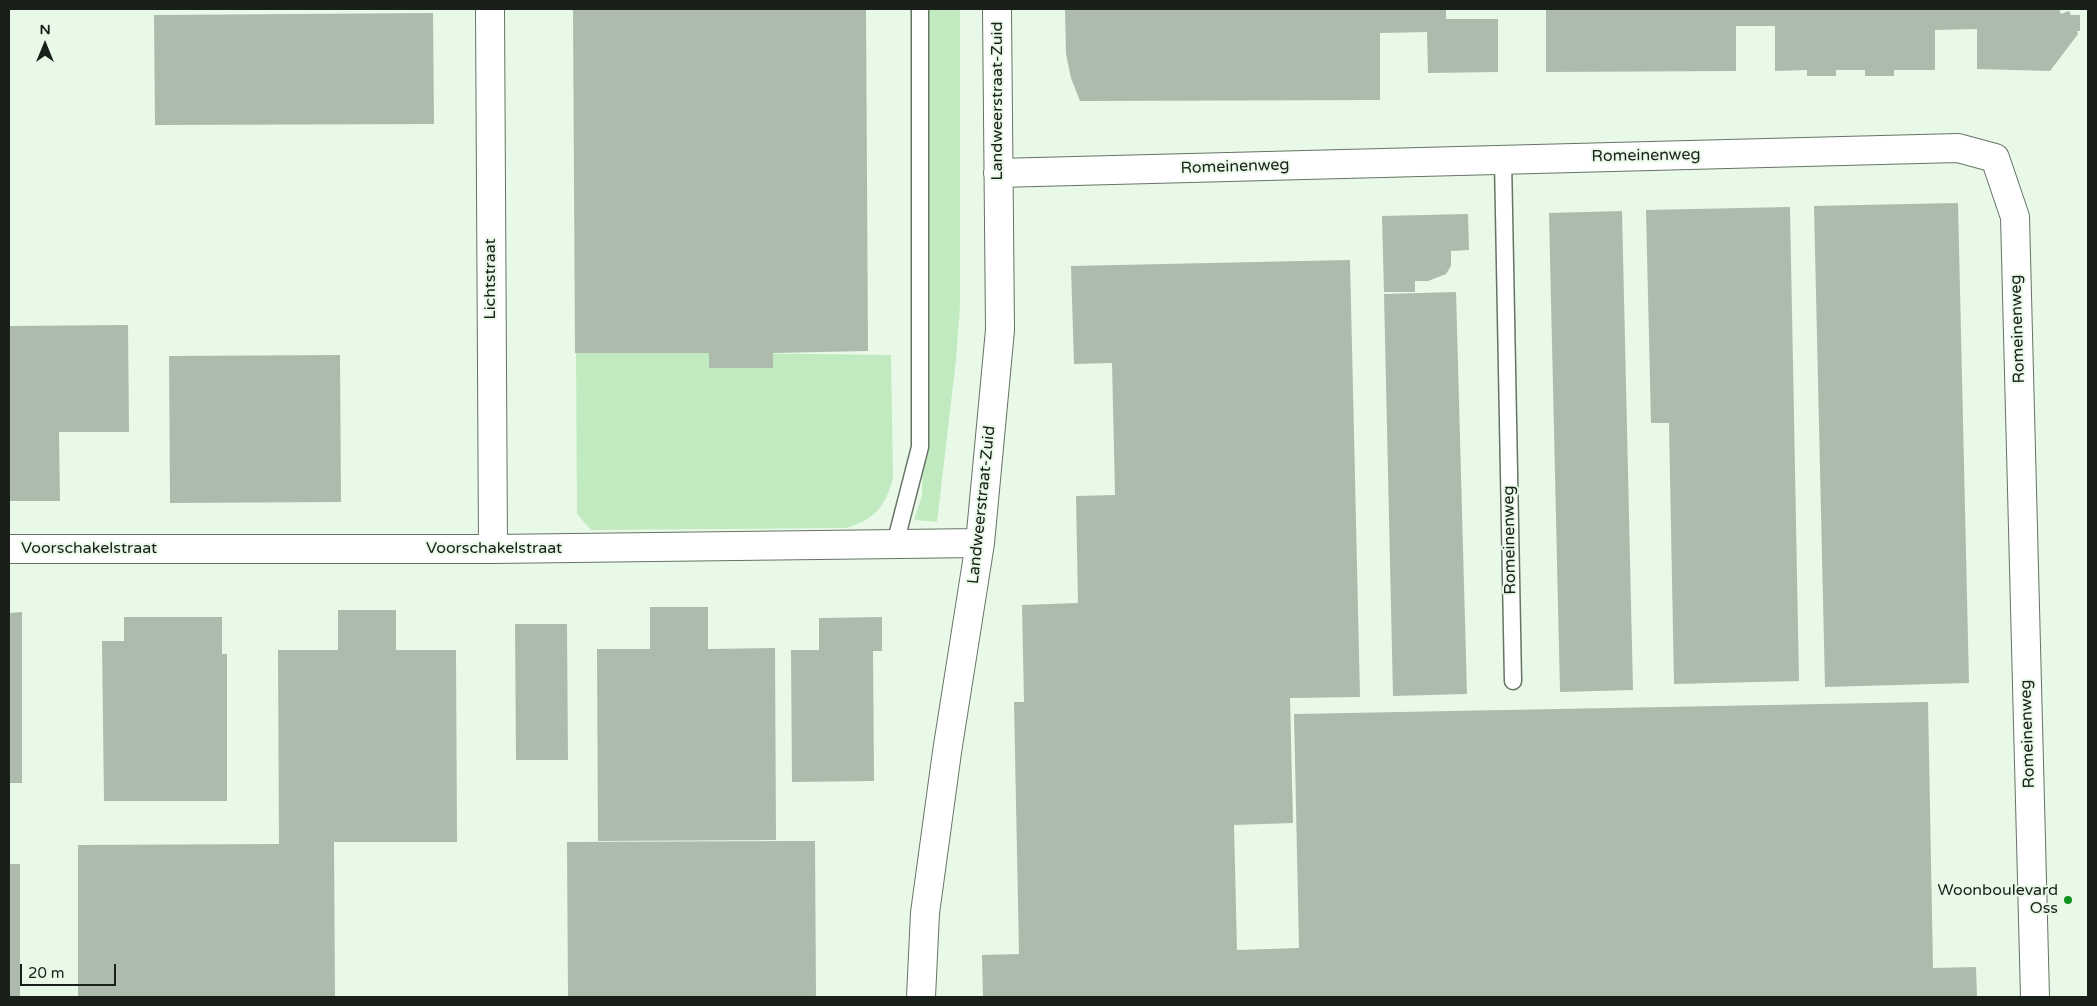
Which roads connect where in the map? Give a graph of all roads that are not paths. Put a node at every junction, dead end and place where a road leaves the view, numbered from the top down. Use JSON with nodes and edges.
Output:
{"nodes":[{"id":1,"x":490,"y":9,"type":"edge"},
{"id":2,"x":920,"y":9,"type":"edge"},
{"id":3,"x":998,"y":9,"type":"edge"},
{"id":4,"x":1503,"y":160,"type":"junction"},
{"id":5,"x":998,"y":173,"type":"junction"},
{"id":6,"x":980,"y":543,"type":"junction"},
{"id":7,"x":895,"y":544,"type":"junction"},
{"id":8,"x":9,"y":549,"type":"edge"},
{"id":9,"x":493,"y":549,"type":"junction"},
{"id":10,"x":1513,"y":681,"type":"dead end"},
{"id":11,"x":921,"y":997,"type":"edge"},
{"id":12,"x":2035,"y":997,"type":"edge"}],
"edges":[{"from":1,"to":9,"type":"street","name":"Lichtstraat"},
{"from":2,"to":7,"type":"lane"},
{"from":3,"to":5,"type":"street","name":"Landweerstraat-Zuid"},
{"from":4,"to":5,"type":"street","name":"Romeinenweg"},
{"from":4,"to":10,"type":"lane","name":"Romeinenweg"},
{"from":4,"to":12,"type":"street","name":"Romeinenweg"},
{"from":5,"to":6,"type":"street","name":"Landweerstraat-Zuid"},
{"from":6,"to":7,"type":"street","name":"Voorschakelstraat"},
{"from":6,"to":11,"type":"street","name":"Landweerstraat-Zuid"},
{"from":7,"to":9,"type":"street","name":"Voorschakelstraat"},
{"from":8,"to":9,"type":"street","name":"Voorschakelstraat"}]}
